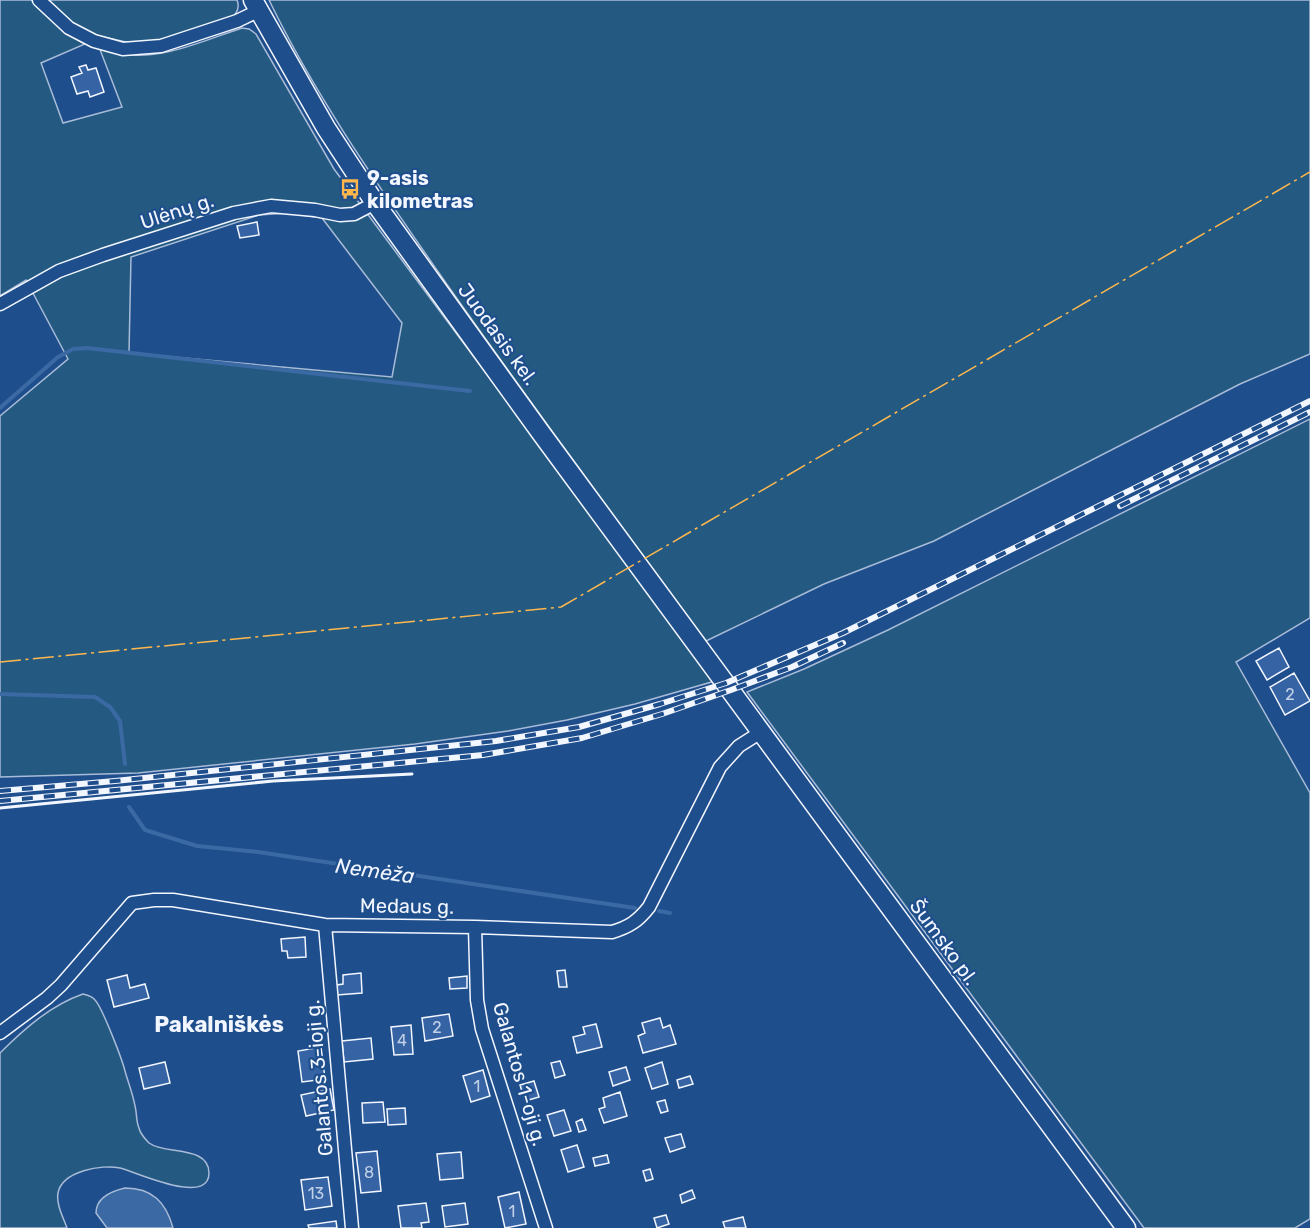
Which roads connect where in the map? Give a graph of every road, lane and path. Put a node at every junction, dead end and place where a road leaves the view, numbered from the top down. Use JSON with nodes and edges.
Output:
{"nodes":[{"id":1,"x":39,"y":0,"type":"edge"},
{"id":2,"x":255,"y":5,"type":"edge"},
{"id":3,"x":375,"y":203,"type":"junction"},
{"id":4,"x":0,"y":304,"type":"edge"},
{"id":5,"x":726,"y":682,"type":"joint"},
{"id":6,"x":761,"y":732,"type":"junction"},
{"id":7,"x":325,"y":925,"type":"junction"},
{"id":8,"x":475,"y":927,"type":"junction"},
{"id":9,"x":0,"y":1033,"type":"edge"},
{"id":10,"x":352,"y":1228,"type":"edge"},
{"id":11,"x":546,"y":1228,"type":"edge"},
{"id":12,"x":1126,"y":1228,"type":"edge"}],
"edges":[{"from":1,"to":2,"type":"street"},
{"from":2,"to":3,"type":"main road","name":"Juodasis kel."},
{"from":3,"to":4,"type":"street","name":"Ulėnų g."},
{"from":3,"to":5,"type":"main road","name":"Juodasis kel."},
{"from":5,"to":6,"type":"main road","name":"Šumsko pl."},
{"from":6,"to":8,"type":"street","name":"Medaus g."},
{"from":6,"to":12,"type":"main road","name":"Šumsko pl."},
{"from":7,"to":8,"type":"street","name":"Medaus g."},
{"from":7,"to":9,"type":"street","name":"Medaus g."},
{"from":7,"to":10,"type":"street","name":"Galantos 3-ioji g."},
{"from":8,"to":11,"type":"street","name":"Galantos 1-oji g."}]}
